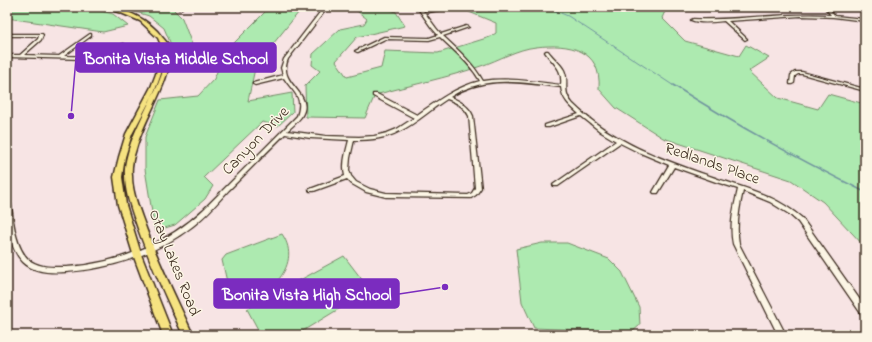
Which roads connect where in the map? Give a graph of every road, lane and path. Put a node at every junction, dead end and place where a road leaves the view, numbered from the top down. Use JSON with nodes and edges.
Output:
{"nodes":[{"id":1,"x":104,"y":7,"type":"edge"},
{"id":2,"x":326,"y":7,"type":"edge"},
{"id":3,"x":418,"y":7,"type":"edge"},
{"id":4,"x":826,"y":7,"type":"edge"},
{"id":5,"x":438,"y":9,"type":"dead end"},
{"id":6,"x":423,"y":13,"type":"junction"},
{"id":7,"x":834,"y":16,"type":"junction"},
{"id":8,"x":693,"y":20,"type":"dead end"},
{"id":9,"x":725,"y":20,"type":"junction"},
{"id":10,"x":865,"y":20,"type":"edge"},
{"id":11,"x":467,"y":27,"type":"dead end"},
{"id":12,"x":7,"y":35,"type":"edge"},
{"id":13,"x":90,"y":35,"type":"dead end"},
{"id":14,"x":442,"y":36,"type":"junction"},
{"id":15,"x":745,"y":39,"type":"dead end"},
{"id":16,"x":123,"y":45,"type":"dead end"},
{"id":17,"x":164,"y":45,"type":"junction"},
{"id":18,"x":357,"y":51,"type":"dead end"},
{"id":19,"x":547,"y":52,"type":"dead end"},
{"id":20,"x":22,"y":55,"type":"junction"},
{"id":21,"x":7,"y":56,"type":"edge"},
{"id":22,"x":61,"y":57,"type":"junction"},
{"id":23,"x":136,"y":57,"type":"dead end"},
{"id":24,"x":103,"y":58,"type":"junction"},
{"id":25,"x":285,"y":76,"type":"junction"},
{"id":26,"x":482,"y":82,"type":"junction"},
{"id":27,"x":792,"y":83,"type":"dead end"},
{"id":28,"x":255,"y":84,"type":"dead end"},
{"id":29,"x":562,"y":86,"type":"junction"},
{"id":30,"x":865,"y":90,"type":"edge"},
{"id":31,"x":375,"y":95,"type":"dead end"},
{"id":32,"x":447,"y":97,"type":"junction"},
{"id":33,"x":582,"y":114,"type":"junction"},
{"id":34,"x":417,"y":117,"type":"junction"},
{"id":35,"x":547,"y":126,"type":"dead end"},
{"id":36,"x":284,"y":132,"type":"junction"},
{"id":37,"x":352,"y":138,"type":"junction"},
{"id":38,"x":620,"y":141,"type":"junction"},
{"id":39,"x":672,"y":164,"type":"junction"},
{"id":40,"x":348,"y":177,"type":"junction"},
{"id":41,"x":556,"y":185,"type":"dead end"},
{"id":42,"x":741,"y":188,"type":"junction"},
{"id":43,"x":312,"y":190,"type":"dead end"},
{"id":44,"x":656,"y":192,"type":"dead end"},
{"id":45,"x":7,"y":198,"type":"edge"},
{"id":46,"x":9,"y":219,"type":"edge"},
{"id":47,"x":149,"y":249,"type":"junction"},
{"id":48,"x":137,"y":253,"type":"junction"},
{"id":49,"x":862,"y":303,"type":"edge"},
{"id":50,"x":865,"y":313,"type":"edge"},
{"id":51,"x":168,"y":335,"type":"edge"},
{"id":52,"x":188,"y":335,"type":"edge"},
{"id":53,"x":782,"y":335,"type":"edge"}],
"edges":[{"from":1,"to":17,"type":"main road","name":"Otay Lakes Road"},
{"from":2,"to":25,"type":"street"},
{"from":3,"to":6,"type":"street"},
{"from":4,"to":7,"type":"street"},
{"from":5,"to":6,"type":"street"},
{"from":6,"to":14,"type":"street"},
{"from":7,"to":9,"type":"street"},
{"from":7,"to":10,"type":"street"},
{"from":8,"to":9,"type":"street"},
{"from":9,"to":15,"type":"street"},
{"from":11,"to":14,"type":"street"},
{"from":12,"to":20,"type":"street"},
{"from":13,"to":22,"type":"street"},
{"from":14,"to":18,"type":"street"},
{"from":14,"to":26,"type":"street"},
{"from":16,"to":24,"type":"street"},
{"from":17,"to":47,"type":"main road","name":"Otay Lakes Road"},
{"from":17,"to":48,"type":"main road","name":"Otay Lakes Road"},
{"from":19,"to":29,"type":"street","name":"Redlands Place"},
{"from":20,"to":21,"type":"street"},
{"from":20,"to":22,"type":"street"},
{"from":22,"to":24,"type":"street"},
{"from":23,"to":24,"type":"street"},
{"from":25,"to":28,"type":"street"},
{"from":25,"to":36,"type":"street","name":"Canyon Drive"},
{"from":26,"to":29,"type":"street"},
{"from":26,"to":32,"type":"street"},
{"from":27,"to":30,"type":"street"},
{"from":29,"to":33,"type":"street","name":"Redlands Place"},
{"from":31,"to":34,"type":"street"},
{"from":32,"to":34,"type":"street"},
{"from":32,"to":40,"type":"street"},
{"from":33,"to":35,"type":"street"},
{"from":33,"to":38,"type":"street","name":"Redlands Place"},
{"from":34,"to":37,"type":"street"},
{"from":36,"to":37,"type":"street"},
{"from":36,"to":47,"type":"street","name":"Canyon Drive"},
{"from":37,"to":40,"type":"street"},
{"from":38,"to":39,"type":"street","name":"Redlands Place"},
{"from":38,"to":41,"type":"street"},
{"from":39,"to":42,"type":"street","name":"Redlands Place"},
{"from":39,"to":44,"type":"street"},
{"from":40,"to":43,"type":"street"},
{"from":42,"to":49,"type":"street","name":"Redlands Place"},
{"from":42,"to":53,"type":"street"},
{"from":45,"to":46,"type":"street","name":"Canyon Drive"},
{"from":46,"to":48,"type":"street","name":"Canyon Drive"},
{"from":47,"to":48,"type":"street","name":"Canyon Drive"},
{"from":47,"to":52,"type":"main road","name":"Otay Lakes Road"},
{"from":48,"to":51,"type":"main road","name":"Otay Lakes Road"},
{"from":49,"to":50,"type":"street","name":"Redlands Place"}]}
